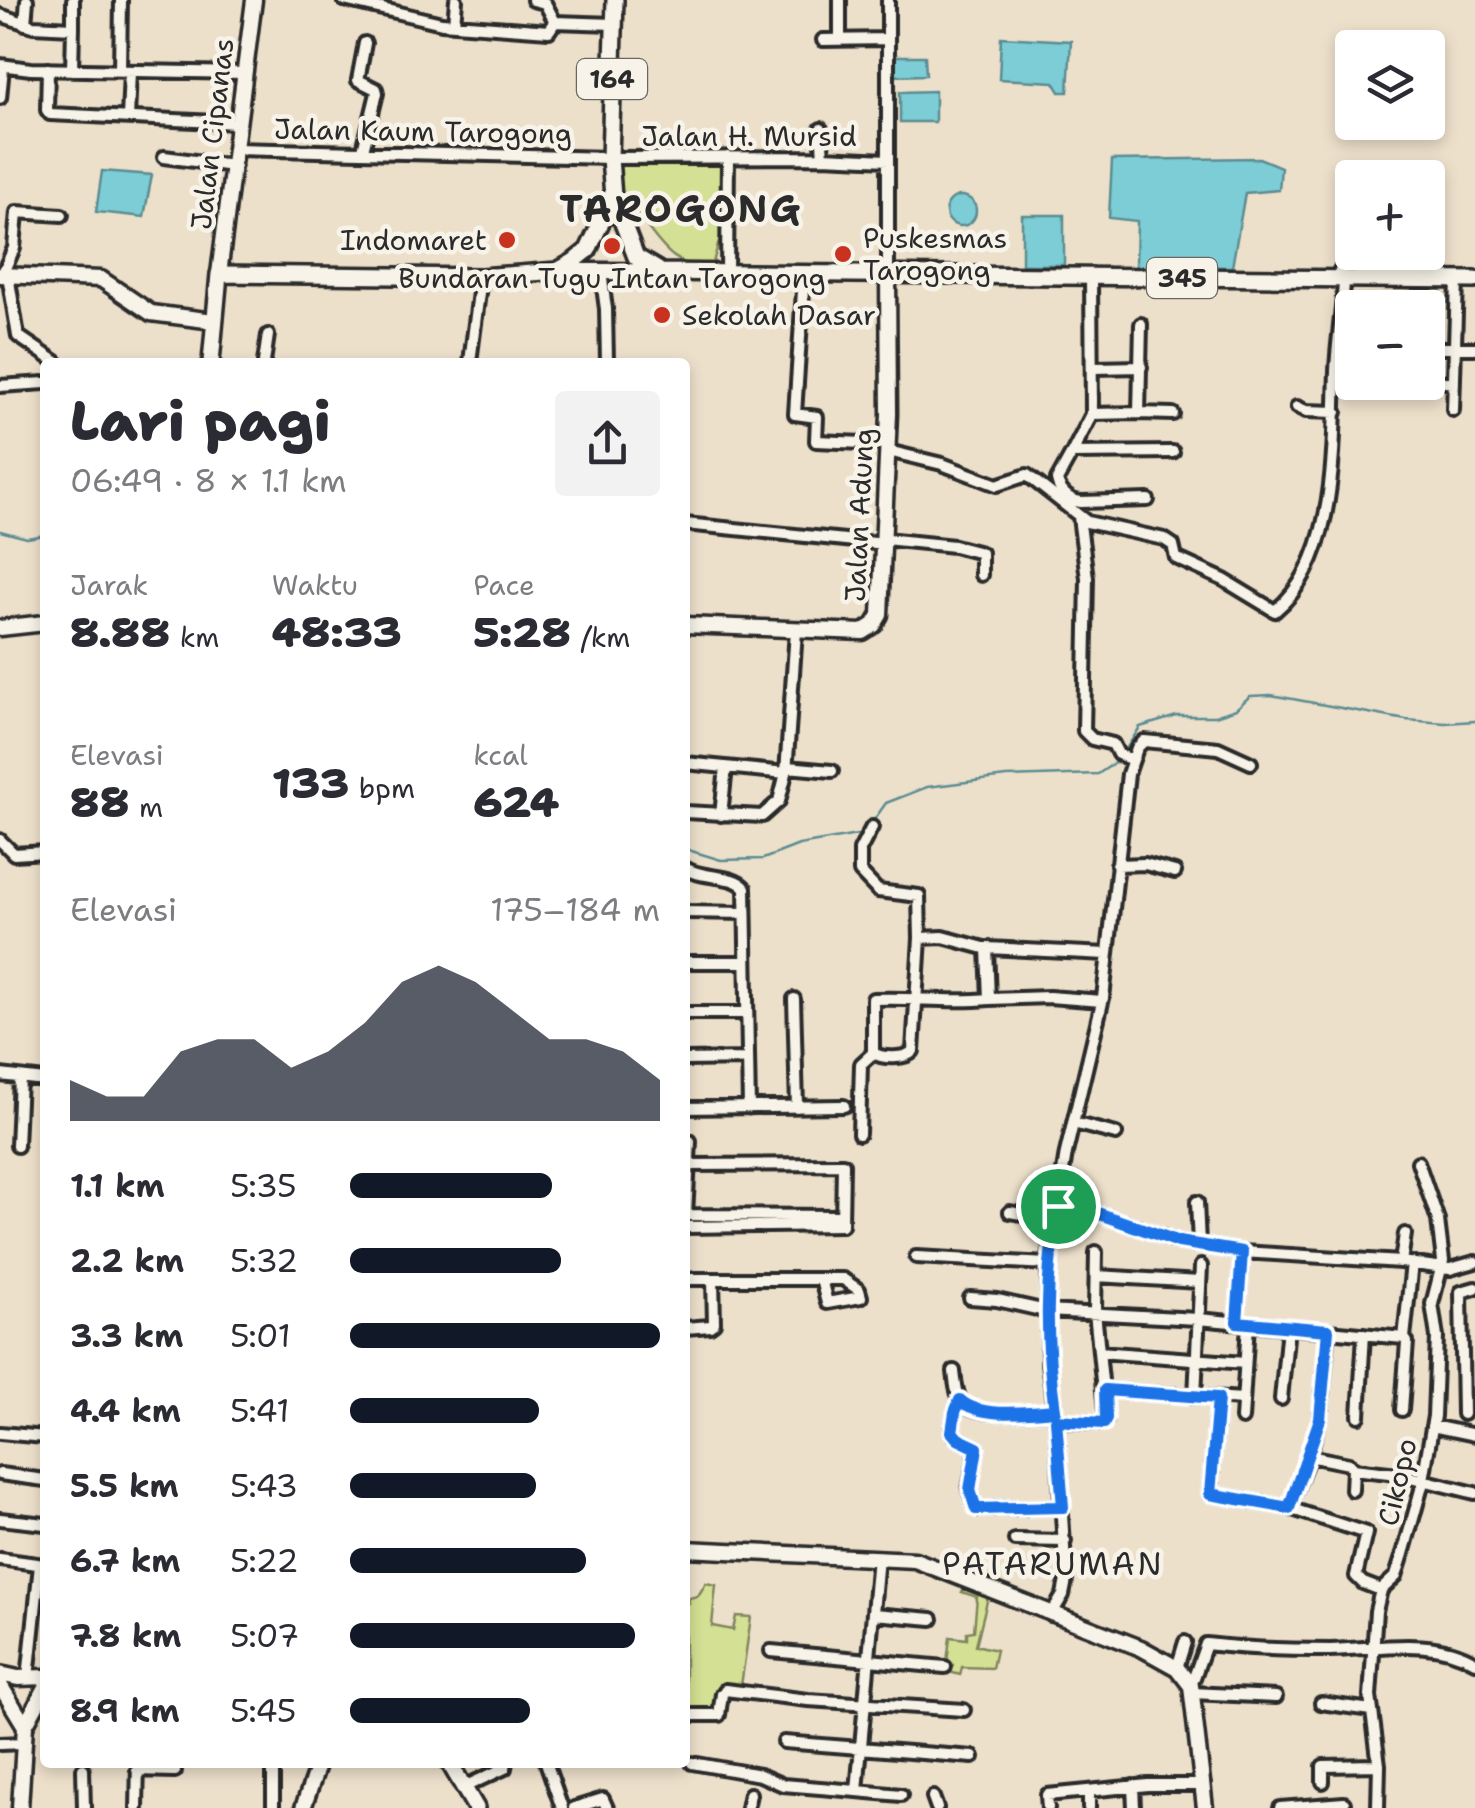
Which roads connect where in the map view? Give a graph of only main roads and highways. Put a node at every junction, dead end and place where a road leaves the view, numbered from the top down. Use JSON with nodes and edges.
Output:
{"nodes":[{"id":1,"x":615,"y":0,"type":"edge"},
{"id":2,"x":612,"y":196,"type":"junction"},
{"id":3,"x":621,"y":217,"type":"junction"},
{"id":4,"x":604,"y":218,"type":"junction"},
{"id":5,"x":588,"y":250,"type":"junction"},
{"id":6,"x":636,"y":257,"type":"junction"},
{"id":7,"x":556,"y":271,"type":"junction"},
{"id":8,"x":601,"y":272,"type":"junction"},
{"id":9,"x":624,"y":272,"type":"junction"},
{"id":10,"x":661,"y":272,"type":"junction"},
{"id":11,"x":1475,"y":280,"type":"edge"},
{"id":12,"x":211,"y":358,"type":"edge"},
{"id":13,"x":452,"y":1768,"type":"edge"},
{"id":14,"x":476,"y":1808,"type":"edge"}],
"edges":[{"from":1,"to":2,"type":"main road","number":"164"},
{"from":2,"to":3,"type":"main road"},
{"from":2,"to":4,"type":"main road"},
{"from":3,"to":4,"type":"main road"},
{"from":3,"to":6,"type":"main road"},
{"from":4,"to":5,"type":"main road"},
{"from":5,"to":7,"type":"main road"},
{"from":5,"to":8,"type":"main road"},
{"from":6,"to":9,"type":"main road"},
{"from":6,"to":10,"type":"main road","number":"345"},
{"from":7,"to":8,"type":"main road","number":"345"},
{"from":7,"to":12,"type":"main road"},
{"from":8,"to":9,"type":"main road","number":"345"},
{"from":9,"to":10,"type":"main road","number":"345"},
{"from":10,"to":11,"type":"main road","number":"345"},
{"from":13,"to":14,"type":"main road"}]}
